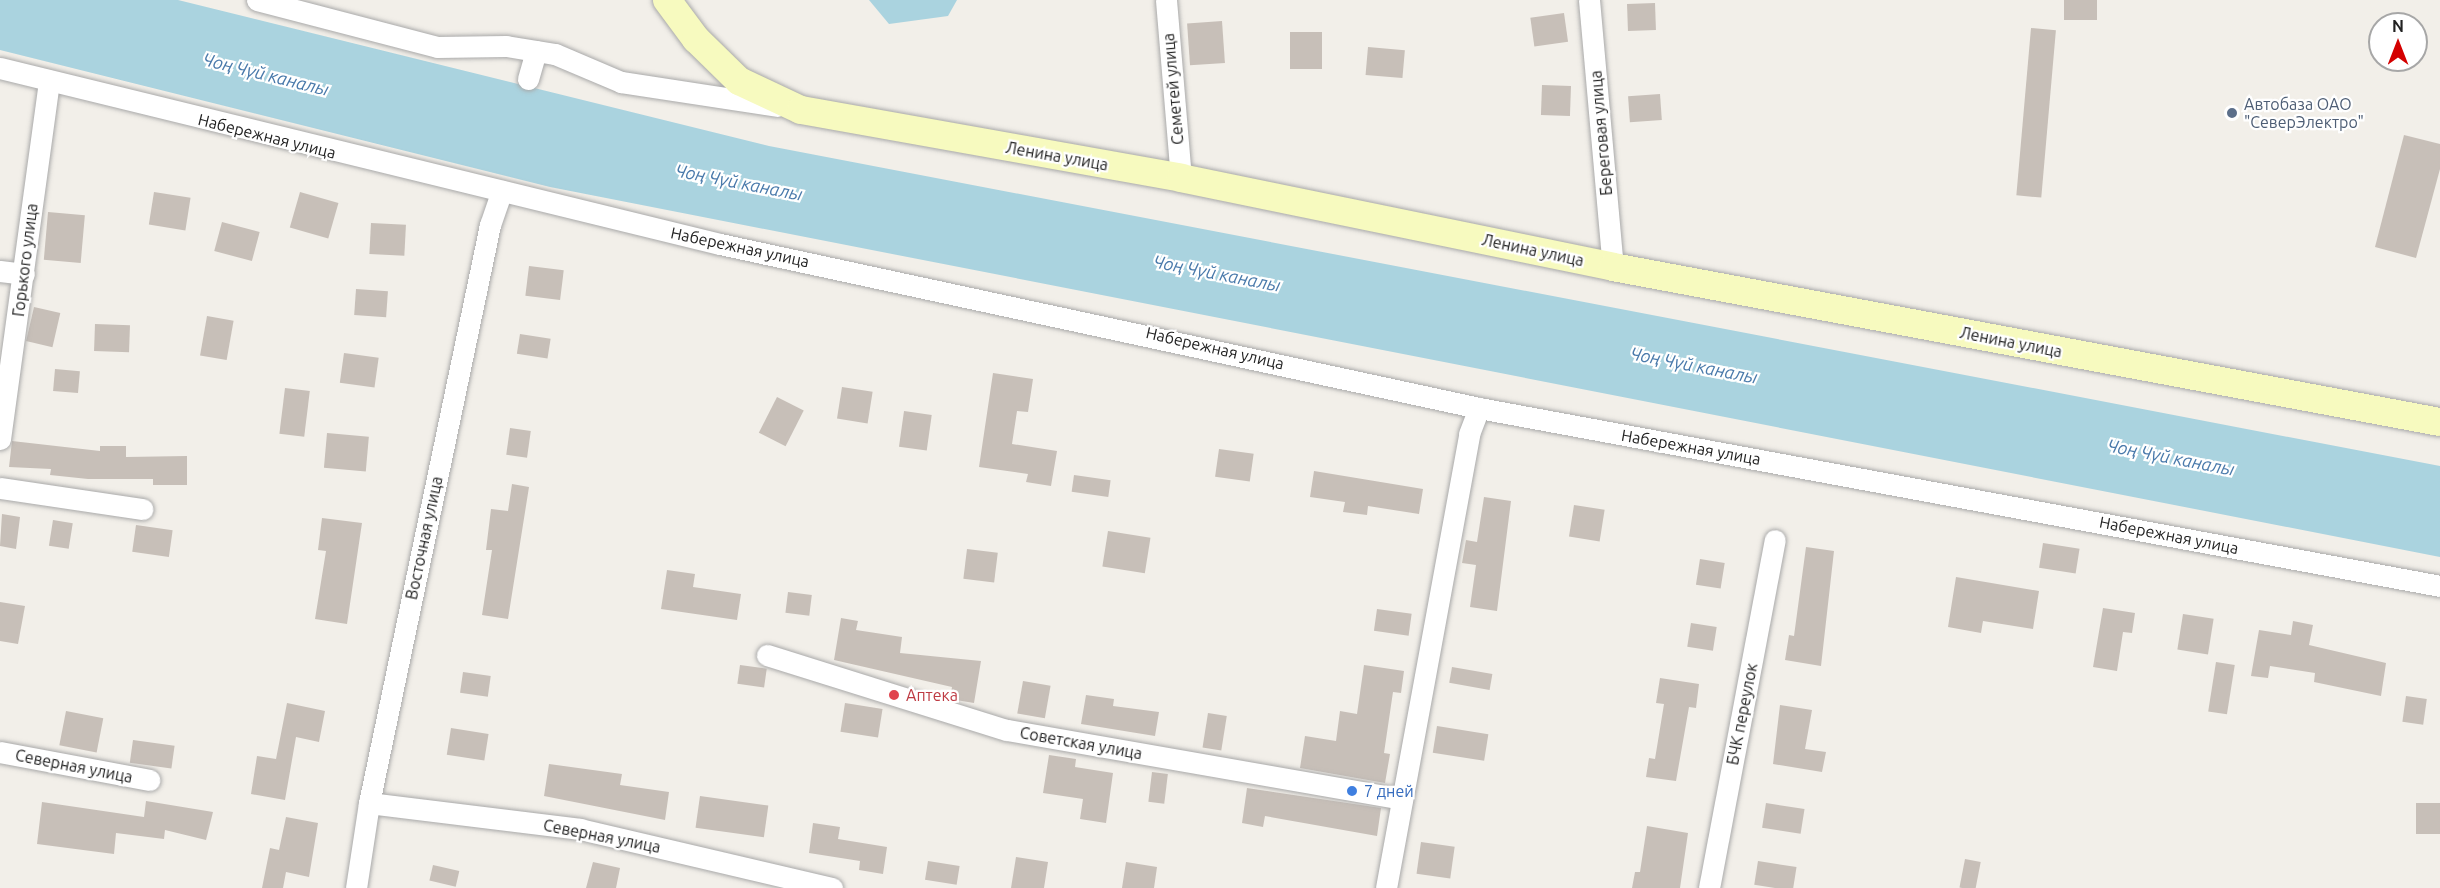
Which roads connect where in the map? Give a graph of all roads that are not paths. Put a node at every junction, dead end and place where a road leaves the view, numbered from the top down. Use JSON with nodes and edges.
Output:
{"nodes":[{"id":1,"x":257,"y":0,"type":"edge"},
{"id":2,"x":667,"y":0,"type":"edge"},
{"id":3,"x":1167,"y":0,"type":"edge"},
{"id":4,"x":1589,"y":0,"type":"edge"},
{"id":5,"x":536,"y":51,"type":"junction"},
{"id":6,"x":0,"y":68,"type":"edge"},
{"id":7,"x":528,"y":79,"type":"dead end"},
{"id":8,"x":48,"y":80,"type":"junction"},
{"id":9,"x":801,"y":110,"type":"junction"},
{"id":10,"x":1181,"y":178,"type":"junction"},
{"id":11,"x":502,"y":191,"type":"junction"},
{"id":12,"x":1613,"y":267,"type":"junction"},
{"id":13,"x":0,"y":271,"type":"edge"},
{"id":14,"x":24,"y":274,"type":"junction"},
{"id":15,"x":1479,"y":408,"type":"junction"},
{"id":16,"x":2440,"y":422,"type":"edge"},
{"id":17,"x":0,"y":439,"type":"edge"},
{"id":18,"x":0,"y":488,"type":"edge"},
{"id":19,"x":142,"y":509,"type":"dead end"},
{"id":20,"x":1775,"y":540,"type":"dead end"},
{"id":21,"x":2440,"y":586,"type":"edge"},
{"id":22,"x":767,"y":655,"type":"dead end"},
{"id":23,"x":0,"y":752,"type":"edge"},
{"id":24,"x":149,"y":780,"type":"dead end"},
{"id":25,"x":1402,"y":799,"type":"junction"},
{"id":26,"x":369,"y":803,"type":"junction"},
{"id":27,"x":356,"y":888,"type":"edge"},
{"id":28,"x":832,"y":888,"type":"edge"},
{"id":29,"x":1386,"y":888,"type":"edge"},
{"id":30,"x":1709,"y":888,"type":"edge"}],
"edges":[{"from":1,"to":5,"type":"street"},
{"from":2,"to":9,"type":"street","name":"Ленина улица"},
{"from":3,"to":10,"type":"street","name":"Семетей улица"},
{"from":4,"to":12,"type":"street","name":"Береговая улица"},
{"from":5,"to":7,"type":"street"},
{"from":5,"to":9,"type":"street"},
{"from":6,"to":8,"type":"street","name":"Набережная улица"},
{"from":8,"to":11,"type":"street","name":"Набережная улица"},
{"from":8,"to":14,"type":"street","name":"Горького улица"},
{"from":9,"to":10,"type":"street","name":"Ленина улица"},
{"from":10,"to":12,"type":"street","name":"Ленина улица"},
{"from":11,"to":15,"type":"street","name":"Набережная улица"},
{"from":11,"to":26,"type":"street","name":"Восточная улица"},
{"from":12,"to":16,"type":"street","name":"Ленина улица"},
{"from":13,"to":14,"type":"street"},
{"from":14,"to":17,"type":"street","name":"Горького улица"},
{"from":15,"to":21,"type":"street","name":"Набережная улица"},
{"from":15,"to":25,"type":"street"},
{"from":18,"to":19,"type":"street"},
{"from":20,"to":30,"type":"street","name":"БЧК переулок"},
{"from":22,"to":25,"type":"street","name":"Советская улица"},
{"from":23,"to":24,"type":"street","name":"Северная улица"},
{"from":25,"to":29,"type":"street"},
{"from":26,"to":27,"type":"street","name":"Восточная улица"},
{"from":26,"to":28,"type":"street","name":"Северная улица"}]}
